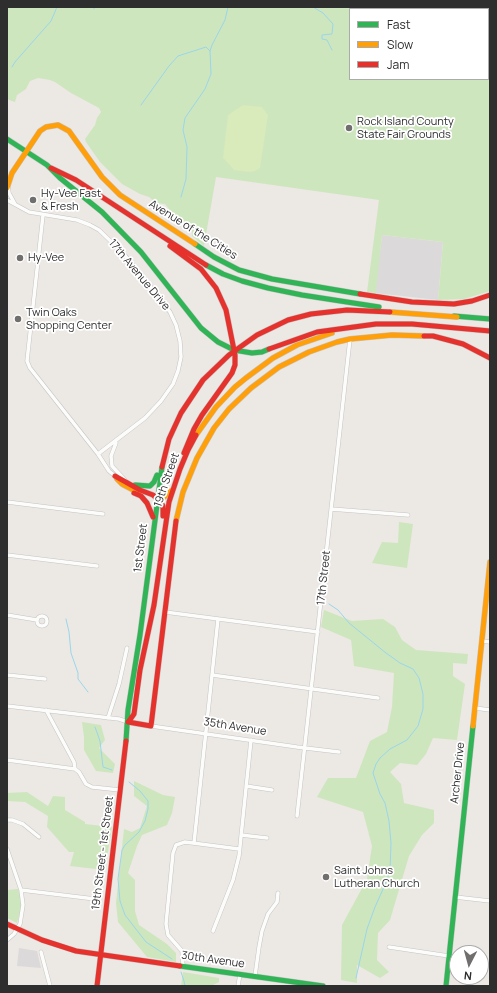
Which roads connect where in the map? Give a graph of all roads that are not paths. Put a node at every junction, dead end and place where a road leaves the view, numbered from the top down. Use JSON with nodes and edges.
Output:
{"nodes":[{"id":1,"x":7,"y":139,"type":"edge"},
{"id":2,"x":26,"y":152,"type":"junction"},
{"id":3,"x":47,"y":166,"type":"junction"},
{"id":4,"x":12,"y":172,"type":"junction"},
{"id":5,"x":7,"y":177,"type":"edge"},
{"id":6,"x":8,"y":187,"type":"edge"},
{"id":7,"x":7,"y":200,"type":"edge"},
{"id":8,"x":16,"y":205,"type":"junction"},
{"id":9,"x":43,"y":215,"type":"junction"},
{"id":10,"x":146,"y":226,"type":"junction"},
{"id":11,"x":490,"y":294,"type":"edge"},
{"id":12,"x":457,"y":316,"type":"junction"},
{"id":13,"x":490,"y":319,"type":"edge"},
{"id":14,"x":350,"y":328,"type":"junction"},
{"id":15,"x":490,"y":332,"type":"edge"},
{"id":16,"x":350,"y":340,"type":"junction"},
{"id":17,"x":234,"y":350,"type":"junction"},
{"id":18,"x":489,"y":357,"type":"edge"},
{"id":19,"x":188,"y":402,"type":"junction"},
{"id":20,"x":117,"y":440,"type":"junction"},
{"id":21,"x":98,"y":454,"type":"junction"},
{"id":22,"x":177,"y":475,"type":"junction"},
{"id":23,"x":116,"y":477,"type":"junction"},
{"id":24,"x":128,"y":483,"type":"junction"},
{"id":25,"x":173,"y":488,"type":"junction"},
{"id":26,"x":157,"y":498,"type":"junction"},
{"id":27,"x":7,"y":502,"type":"edge"},
{"id":28,"x":331,"y":509,"type":"junction"},
{"id":29,"x":103,"y":514,"type":"dead end"},
{"id":30,"x":408,"y":515,"type":"dead end"},
{"id":31,"x":154,"y":522,"type":"junction"},
{"id":32,"x":7,"y":555,"type":"edge"},
{"id":33,"x":490,"y":562,"type":"edge"},
{"id":34,"x":97,"y":566,"type":"dead end"},
{"id":35,"x":158,"y":577,"type":"junction"},
{"id":36,"x":165,"y":612,"type":"junction"},
{"id":37,"x":7,"y":615,"type":"edge"},
{"id":38,"x":218,"y":619,"type":"junction"},
{"id":39,"x":37,"y":620,"type":"dead end"},
{"id":40,"x":318,"y":632,"type":"junction"},
{"id":41,"x":482,"y":641,"type":"junction"},
{"id":42,"x":490,"y":642,"type":"edge"},
{"id":43,"x":127,"y":648,"type":"dead end"},
{"id":44,"x":7,"y":675,"type":"edge"},
{"id":45,"x":212,"y":675,"type":"junction"},
{"id":46,"x":45,"y":679,"type":"dead end"},
{"id":47,"x":312,"y":689,"type":"junction"},
{"id":48,"x":378,"y":698,"type":"dead end"},
{"id":49,"x":7,"y":706,"type":"edge"},
{"id":50,"x":475,"y":708,"type":"junction"},
{"id":51,"x":46,"y":710,"type":"junction"},
{"id":52,"x":490,"y":710,"type":"edge"},
{"id":53,"x":108,"y":718,"type":"junction"},
{"id":54,"x":128,"y":722,"type":"junction"},
{"id":55,"x":151,"y":726,"type":"junction"},
{"id":56,"x":206,"y":733,"type":"junction"},
{"id":57,"x":251,"y":740,"type":"junction"},
{"id":58,"x":304,"y":747,"type":"junction"},
{"id":59,"x":339,"y":752,"type":"dead end"},
{"id":60,"x":7,"y":760,"type":"edge"},
{"id":61,"x":75,"y":769,"type":"junction"},
{"id":62,"x":246,"y":786,"type":"junction"},
{"id":63,"x":120,"y":790,"type":"junction"},
{"id":64,"x":272,"y":790,"type":"dead end"},
{"id":65,"x":297,"y":816,"type":"dead end"},
{"id":66,"x":7,"y":820,"type":"edge"},
{"id":67,"x":241,"y":835,"type":"junction"},
{"id":68,"x":39,"y":837,"type":"dead end"},
{"id":69,"x":267,"y":838,"type":"dead end"},
{"id":70,"x":194,"y":843,"type":"junction"},
{"id":71,"x":7,"y":849,"type":"edge"},
{"id":72,"x":239,"y":849,"type":"junction"},
{"id":73,"x":21,"y":890,"type":"junction"},
{"id":74,"x":278,"y":893,"type":"dead end"},
{"id":75,"x":455,"y":897,"type":"junction"},
{"id":76,"x":95,"y":899,"type":"dead end"},
{"id":77,"x":490,"y":900,"type":"edge"},
{"id":78,"x":7,"y":924,"type":"edge"},
{"id":79,"x":17,"y":929,"type":"junction"},
{"id":80,"x":213,"y":930,"type":"dead end"},
{"id":81,"x":7,"y":940,"type":"edge"},
{"id":82,"x":389,"y":947,"type":"dead end"},
{"id":83,"x":41,"y":952,"type":"dead end"},
{"id":84,"x":101,"y":955,"type":"junction"},
{"id":85,"x":448,"y":956,"type":"junction"},
{"id":86,"x":183,"y":966,"type":"junction"},
{"id":87,"x":240,"y":974,"type":"junction"},
{"id":88,"x":255,"y":976,"type":"junction"},
{"id":89,"x":50,"y":986,"type":"edge"},
{"id":90,"x":97,"y":986,"type":"edge"},
{"id":91,"x":238,"y":986,"type":"edge"},
{"id":92,"x":323,"y":986,"type":"edge"},
{"id":93,"x":446,"y":986,"type":"edge"}],
"edges":[{"from":1,"to":2,"type":"main road","name":"Avenue of the Cities"},
{"from":2,"to":3,"type":"main road","name":"Avenue of the Cities"},
{"from":2,"to":4,"type":"main road"},
{"from":2,"to":11,"type":"main road","name":"Avenue of the Cities"},
{"from":3,"to":10,"type":"main road","name":"Avenue of the Cities"},
{"from":3,"to":17,"type":"main road","name":"Avenue of the Cities"},
{"from":4,"to":5,"type":"main road"},
{"from":4,"to":6,"type":"main road"},
{"from":6,"to":8,"type":"street"},
{"from":7,"to":8,"type":"street","name":"17th Avenue Drive"},
{"from":8,"to":9,"type":"street","name":"17th Avenue Drive"},
{"from":9,"to":20,"type":"street","name":"17th Avenue Drive"},
{"from":9,"to":21,"type":"street"},
{"from":10,"to":12,"type":"main road","name":"Avenue of the Cities"},
{"from":10,"to":17,"type":"main road","name":"Avenue of the Cities"},
{"from":12,"to":13,"type":"main road","name":"Avenue of the Cities"},
{"from":12,"to":17,"type":"main road"},
{"from":14,"to":15,"type":"main road","name":"Avenue of the Cities"},
{"from":14,"to":17,"type":"main road","name":"Avenue of the Cities"},
{"from":14,"to":22,"type":"main road","name":"19th Street"},
{"from":16,"to":18,"type":"main road"},
{"from":16,"to":28,"type":"street","name":"17th Street"},
{"from":16,"to":36,"type":"main road","name":"19th Street"},
{"from":17,"to":19,"type":"main road","name":"1st Street"},
{"from":17,"to":22,"type":"main road","name":"Avenue of the Cities"},
{"from":19,"to":24,"type":"main road"},
{"from":19,"to":26,"type":"main road","name":"1st Street"},
{"from":20,"to":21,"type":"street","name":"17th Avenue Drive"},
{"from":20,"to":24,"type":"street"},
{"from":21,"to":23,"type":"street"},
{"from":22,"to":25,"type":"main road","name":"19th Street"},
{"from":23,"to":24,"type":"main road"},
{"from":23,"to":26,"type":"main road"},
{"from":23,"to":31,"type":"main road"},
{"from":24,"to":26,"type":"main road"},
{"from":25,"to":26,"type":"main road"},
{"from":25,"to":35,"type":"main road","name":"19th Street"},
{"from":26,"to":31,"type":"main road","name":"1st Street"},
{"from":26,"to":35,"type":"main road"},
{"from":27,"to":29,"type":"street"},
{"from":28,"to":30,"type":"street"},
{"from":28,"to":40,"type":"street","name":"17th Street"},
{"from":31,"to":54,"type":"main road","name":"1st Street"},
{"from":32,"to":34,"type":"street"},
{"from":33,"to":41,"type":"main road","name":"Archer Drive"},
{"from":35,"to":54,"type":"main road","name":"19th Street"},
{"from":36,"to":38,"type":"street"},
{"from":36,"to":55,"type":"main road","name":"19th Street"},
{"from":37,"to":39,"type":"street"},
{"from":38,"to":40,"type":"street"},
{"from":38,"to":45,"type":"street"},
{"from":40,"to":47,"type":"street","name":"17th Street"},
{"from":41,"to":42,"type":"street"},
{"from":41,"to":50,"type":"main road","name":"Archer Drive"},
{"from":43,"to":53,"type":"street"},
{"from":44,"to":46,"type":"street"},
{"from":45,"to":47,"type":"street"},
{"from":45,"to":56,"type":"street"},
{"from":47,"to":48,"type":"street"},
{"from":47,"to":58,"type":"street","name":"17th Street"},
{"from":49,"to":51,"type":"street"},
{"from":50,"to":52,"type":"street"},
{"from":50,"to":75,"type":"main road","name":"Archer Drive"},
{"from":51,"to":53,"type":"street"},
{"from":51,"to":61,"type":"street"},
{"from":53,"to":54,"type":"street"},
{"from":54,"to":55,"type":"main road","name":"35th Avenue"},
{"from":54,"to":63,"type":"main road","name":"19th Street - 1st Street"},
{"from":55,"to":56,"type":"street","name":"35th Avenue"},
{"from":56,"to":57,"type":"street","name":"35th Avenue"},
{"from":56,"to":70,"type":"street"},
{"from":57,"to":58,"type":"street","name":"35th Avenue"},
{"from":57,"to":62,"type":"street"},
{"from":58,"to":59,"type":"street","name":"35th Avenue"},
{"from":58,"to":65,"type":"street","name":"17th Street"},
{"from":60,"to":61,"type":"street"},
{"from":61,"to":63,"type":"street"},
{"from":62,"to":64,"type":"street"},
{"from":62,"to":67,"type":"street"},
{"from":63,"to":84,"type":"main road","name":"19th Street - 1st Street"},
{"from":66,"to":68,"type":"street"},
{"from":67,"to":69,"type":"street"},
{"from":67,"to":72,"type":"street"},
{"from":70,"to":72,"type":"street"},
{"from":70,"to":86,"type":"street"},
{"from":71,"to":73,"type":"street"},
{"from":72,"to":80,"type":"street"},
{"from":73,"to":76,"type":"street"},
{"from":73,"to":79,"type":"street"},
{"from":74,"to":88,"type":"street"},
{"from":75,"to":77,"type":"street"},
{"from":75,"to":85,"type":"main road","name":"Archer Drive"},
{"from":78,"to":79,"type":"main road","name":"30th Avenue"},
{"from":79,"to":81,"type":"street"},
{"from":79,"to":84,"type":"main road","name":"30th Avenue"},
{"from":82,"to":85,"type":"street"},
{"from":83,"to":89,"type":"street"},
{"from":84,"to":86,"type":"main road","name":"30th Avenue"},
{"from":84,"to":90,"type":"main road","name":"19th Street - 1st Street"},
{"from":85,"to":93,"type":"main road","name":"Archer Drive"},
{"from":86,"to":87,"type":"main road","name":"30th Avenue"},
{"from":87,"to":88,"type":"main road","name":"30th Avenue"},
{"from":87,"to":91,"type":"street"},
{"from":88,"to":92,"type":"main road","name":"30th Avenue"}]}
